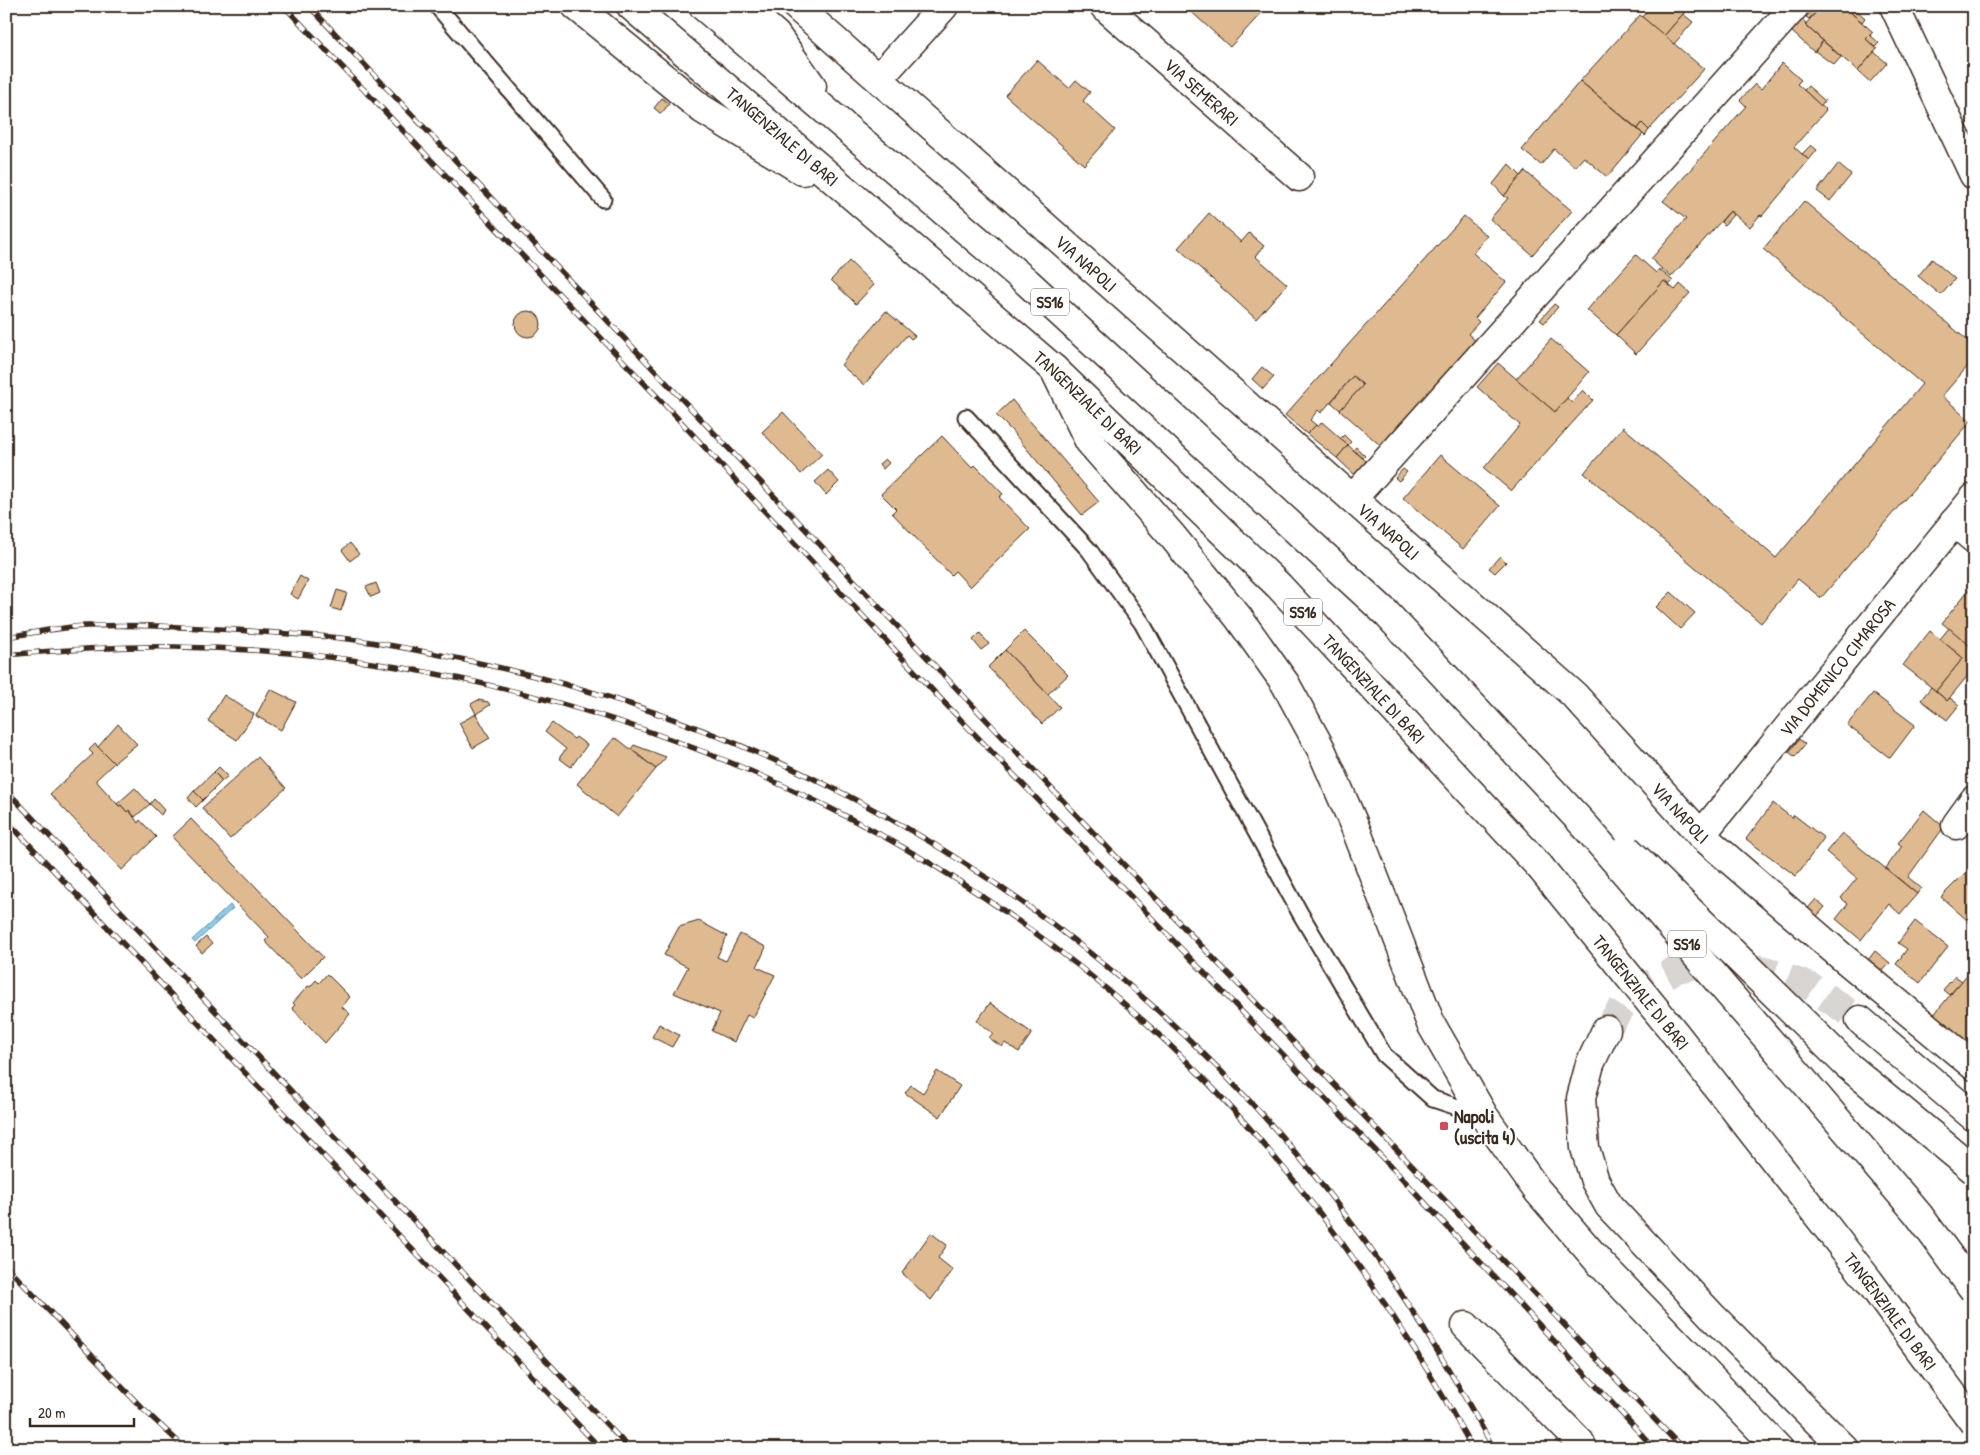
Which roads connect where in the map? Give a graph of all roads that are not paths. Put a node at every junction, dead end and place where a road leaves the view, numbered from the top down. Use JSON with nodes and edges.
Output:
{"nodes":[{"id":1,"x":436,"y":6,"type":"edge"},
{"id":2,"x":576,"y":6,"type":"edge"},
{"id":3,"x":631,"y":6,"type":"edge"},
{"id":4,"x":703,"y":6,"type":"edge"},
{"id":5,"x":743,"y":6,"type":"edge"},
{"id":6,"x":796,"y":6,"type":"edge"},
{"id":7,"x":944,"y":6,"type":"edge"},
{"id":8,"x":1104,"y":6,"type":"edge"},
{"id":9,"x":1795,"y":6,"type":"edge"},
{"id":10,"x":1894,"y":6,"type":"edge"},
{"id":11,"x":879,"y":78,"type":"junction"},
{"id":12,"x":831,"y":114,"type":"junction"},
{"id":13,"x":1974,"y":175,"type":"edge"},
{"id":14,"x":1299,"y":177,"type":"dead end"},
{"id":15,"x":603,"y":198,"type":"dead end"},
{"id":16,"x":875,"y":214,"type":"junction"},
{"id":17,"x":1054,"y":369,"type":"junction"},
{"id":18,"x":966,"y":417,"type":"dead end"},
{"id":19,"x":1353,"y":498,"type":"junction"},
{"id":20,"x":1974,"y":498,"type":"edge"},
{"id":21,"x":1964,"y":531,"type":"edge"},
{"id":22,"x":1384,"y":612,"type":"junction"},
{"id":23,"x":1974,"y":800,"type":"edge"},
{"id":24,"x":1956,"y":825,"type":"dead end"},
{"id":25,"x":1701,"y":835,"type":"junction"},
{"id":26,"x":1860,"y":1020,"type":"tunnel mouth"},
{"id":27,"x":1606,"y":1030,"type":"tunnel mouth"},
{"id":28,"x":1974,"y":1066,"type":"edge"},
{"id":29,"x":1484,"y":1116,"type":"junction"},
{"id":30,"x":1974,"y":1117,"type":"edge"},
{"id":31,"x":1974,"y":1170,"type":"edge"},
{"id":32,"x":1974,"y":1290,"type":"edge"},
{"id":33,"x":1466,"y":1326,"type":"dead end"},
{"id":34,"x":1974,"y":1423,"type":"edge"},
{"id":35,"x":1583,"y":1449,"type":"edge"},
{"id":36,"x":1779,"y":1449,"type":"edge"},
{"id":37,"x":1846,"y":1449,"type":"edge"}],
"edges":[{"from":1,"to":15,"type":"lane"},
{"from":2,"to":16,"type":"main road"},
{"from":3,"to":16,"type":"main road","name":"TANGENZIALE DI BARI","number":"SS16"},
{"from":4,"to":12,"type":"main road","number":"SS16"},
{"from":5,"to":12,"type":"main road"},
{"from":6,"to":11,"type":"main road","name":"VIA NAPOLI"},
{"from":7,"to":11,"type":"main road"},
{"from":8,"to":14,"type":"main road","name":"VIA SEMERARI"},
{"from":9,"to":19,"type":"main road"},
{"from":10,"to":13,"type":"main road"},
{"from":11,"to":19,"type":"main road","name":"VIA NAPOLI"},
{"from":12,"to":22,"type":"main road","number":"SS16"},
{"from":16,"to":17,"type":"main road","name":"TANGENZIALE DI BARI","number":"SS16"},
{"from":17,"to":29,"type":"main road"},
{"from":17,"to":34,"type":"main road","name":"TANGENZIALE DI BARI","number":"SS16","bridge":true},
{"from":18,"to":29,"type":"lane"},
{"from":19,"to":25,"type":"main road","name":"VIA NAPOLI"},
{"from":20,"to":21,"type":"main road","name":"VIA DOMENICO CIMAROSA"},
{"from":21,"to":25,"type":"main road","name":"VIA DOMENICO CIMAROSA"},
{"from":22,"to":31,"type":"main road","bridge":true},
{"from":22,"to":32,"type":"main road","number":"SS16","bridge":true},
{"from":23,"to":24,"type":"main road"},
{"from":25,"to":28,"type":"main road","name":"VIA NAPOLI"},
{"from":26,"to":30,"type":"main road"},
{"from":27,"to":37,"type":"main road"},
{"from":29,"to":36,"type":"main road"},
{"from":33,"to":35,"type":"main road"}]}
